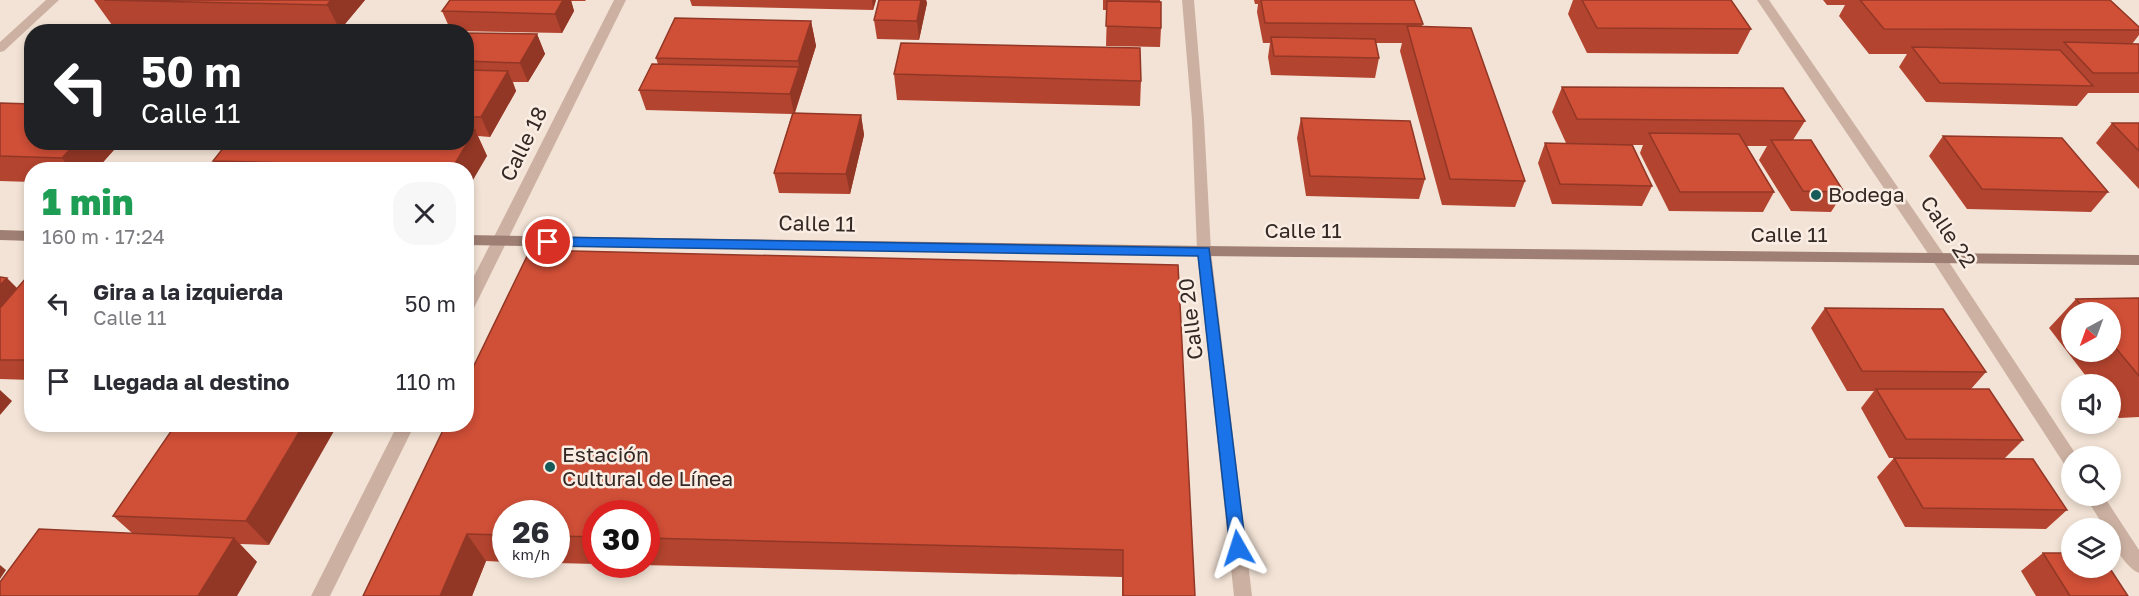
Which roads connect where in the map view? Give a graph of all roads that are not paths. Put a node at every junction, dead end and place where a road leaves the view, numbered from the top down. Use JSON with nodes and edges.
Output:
{"nodes":[{"id":1,"x":53,"y":0,"type":"edge"},
{"id":2,"x":620,"y":0,"type":"edge"},
{"id":3,"x":1188,"y":0,"type":"edge"},
{"id":4,"x":1763,"y":0,"type":"edge"},
{"id":5,"x":26,"y":24,"type":"edge"},
{"id":6,"x":24,"y":26,"type":"edge"},
{"id":7,"x":0,"y":48,"type":"edge"},
{"id":8,"x":0,"y":235,"type":"edge"},
{"id":9,"x":24,"y":236,"type":"edge"},
{"id":10,"x":474,"y":240,"type":"edge"},
{"id":11,"x":501,"y":241,"type":"junction"},
{"id":12,"x":1204,"y":251,"type":"junction"},
{"id":13,"x":1938,"y":257,"type":"junction"},
{"id":14,"x":2139,"y":260,"type":"edge"},
{"id":15,"x":474,"y":293,"type":"edge"},
{"id":16,"x":403,"y":432,"type":"edge"},
{"id":17,"x":2062,"y":446,"type":"edge"},
{"id":18,"x":2100,"y":506,"type":"edge"},
{"id":19,"x":2139,"y":565,"type":"edge"},
{"id":20,"x":320,"y":596,"type":"edge"},
{"id":21,"x":1243,"y":596,"type":"edge"}],
"edges":[{"from":1,"to":5,"type":"street"},
{"from":2,"to":11,"type":"street","name":"Calle 18"},
{"from":3,"to":12,"type":"street","name":"Calle 20"},
{"from":4,"to":13,"type":"street","name":"Calle 22"},
{"from":6,"to":7,"type":"street"},
{"from":8,"to":9,"type":"street"},
{"from":10,"to":11,"type":"street","name":"Calle 11"},
{"from":11,"to":12,"type":"street","name":"Calle 11"},
{"from":11,"to":15,"type":"street","name":"Calle 18"},
{"from":12,"to":13,"type":"street","name":"Calle 11"},
{"from":12,"to":21,"type":"street","name":"Calle 20"},
{"from":13,"to":14,"type":"street","name":"Calle 11"},
{"from":13,"to":17,"type":"street","name":"Calle 22"},
{"from":16,"to":20,"type":"street"},
{"from":18,"to":19,"type":"street"}]}
